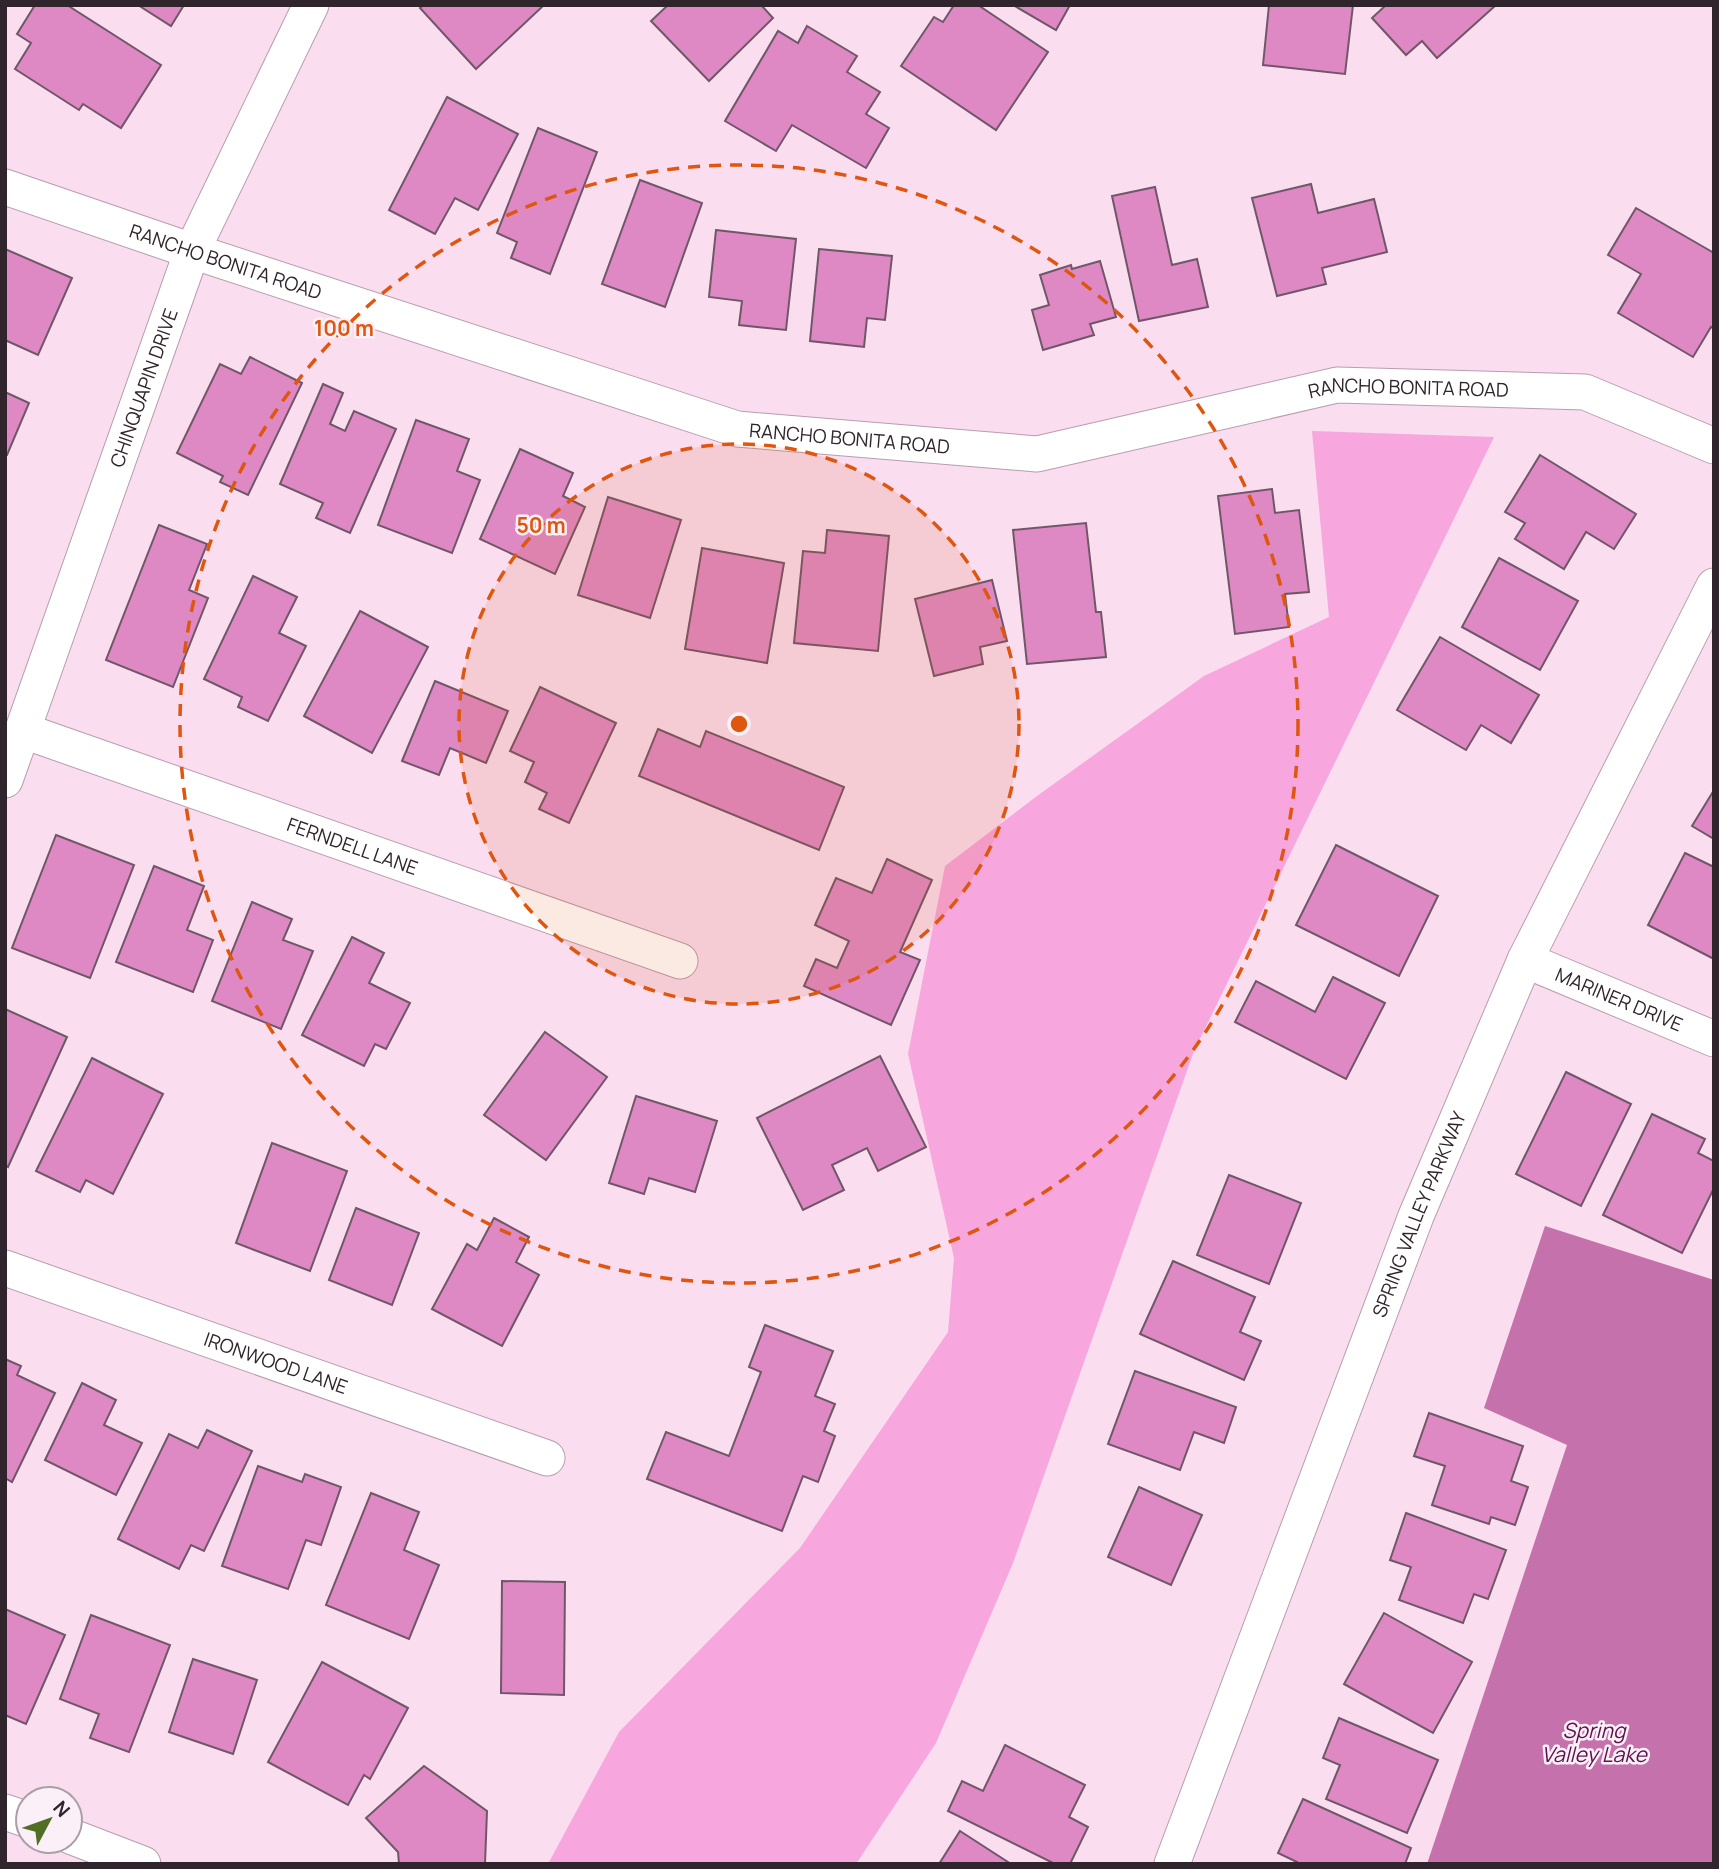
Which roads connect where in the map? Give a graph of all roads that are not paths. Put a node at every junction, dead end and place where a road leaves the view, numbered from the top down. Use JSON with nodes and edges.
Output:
{"nodes":[{"id":1,"x":311,"y":5,"type":"edge"},
{"id":2,"x":5,"y":187,"type":"edge"},
{"id":3,"x":192,"y":251,"type":"junction"},
{"id":4,"x":1714,"y":446,"type":"edge"},
{"id":5,"x":1714,"y":586,"type":"edge"},
{"id":6,"x":24,"y":731,"type":"junction"},
{"id":7,"x":5,"y":779,"type":"edge"},
{"id":8,"x":1525,"y":960,"type":"junction"},
{"id":9,"x":680,"y":961,"type":"dead end"},
{"id":10,"x":1714,"y":1039,"type":"edge"},
{"id":11,"x":5,"y":1269,"type":"edge"},
{"id":12,"x":547,"y":1458,"type":"dead end"},
{"id":13,"x":84,"y":1841,"type":"edge"},
{"id":14,"x":143,"y":1864,"type":"edge"},
{"id":15,"x":1172,"y":1864,"type":"edge"}],
"edges":[{"from":1,"to":3,"type":"street","name":"CHINQUAPIN DRIVE"},
{"from":2,"to":3,"type":"street","name":"RANCHO BONITA ROAD"},
{"from":3,"to":4,"type":"street","name":"RANCHO BONITA ROAD"},
{"from":3,"to":6,"type":"street","name":"CHINQUAPIN DRIVE"},
{"from":5,"to":8,"type":"street","name":"SPRING VALLEY PARKWAY"},
{"from":6,"to":7,"type":"street","name":"CHINQUAPIN DRIVE"},
{"from":6,"to":9,"type":"street","name":"FERNDELL LANE"},
{"from":8,"to":10,"type":"street","name":"MARINER DRIVE"},
{"from":8,"to":15,"type":"street","name":"SPRING VALLEY PARKWAY"},
{"from":11,"to":12,"type":"street","name":"IRONWOOD LANE"},
{"from":13,"to":14,"type":"street"}]}
